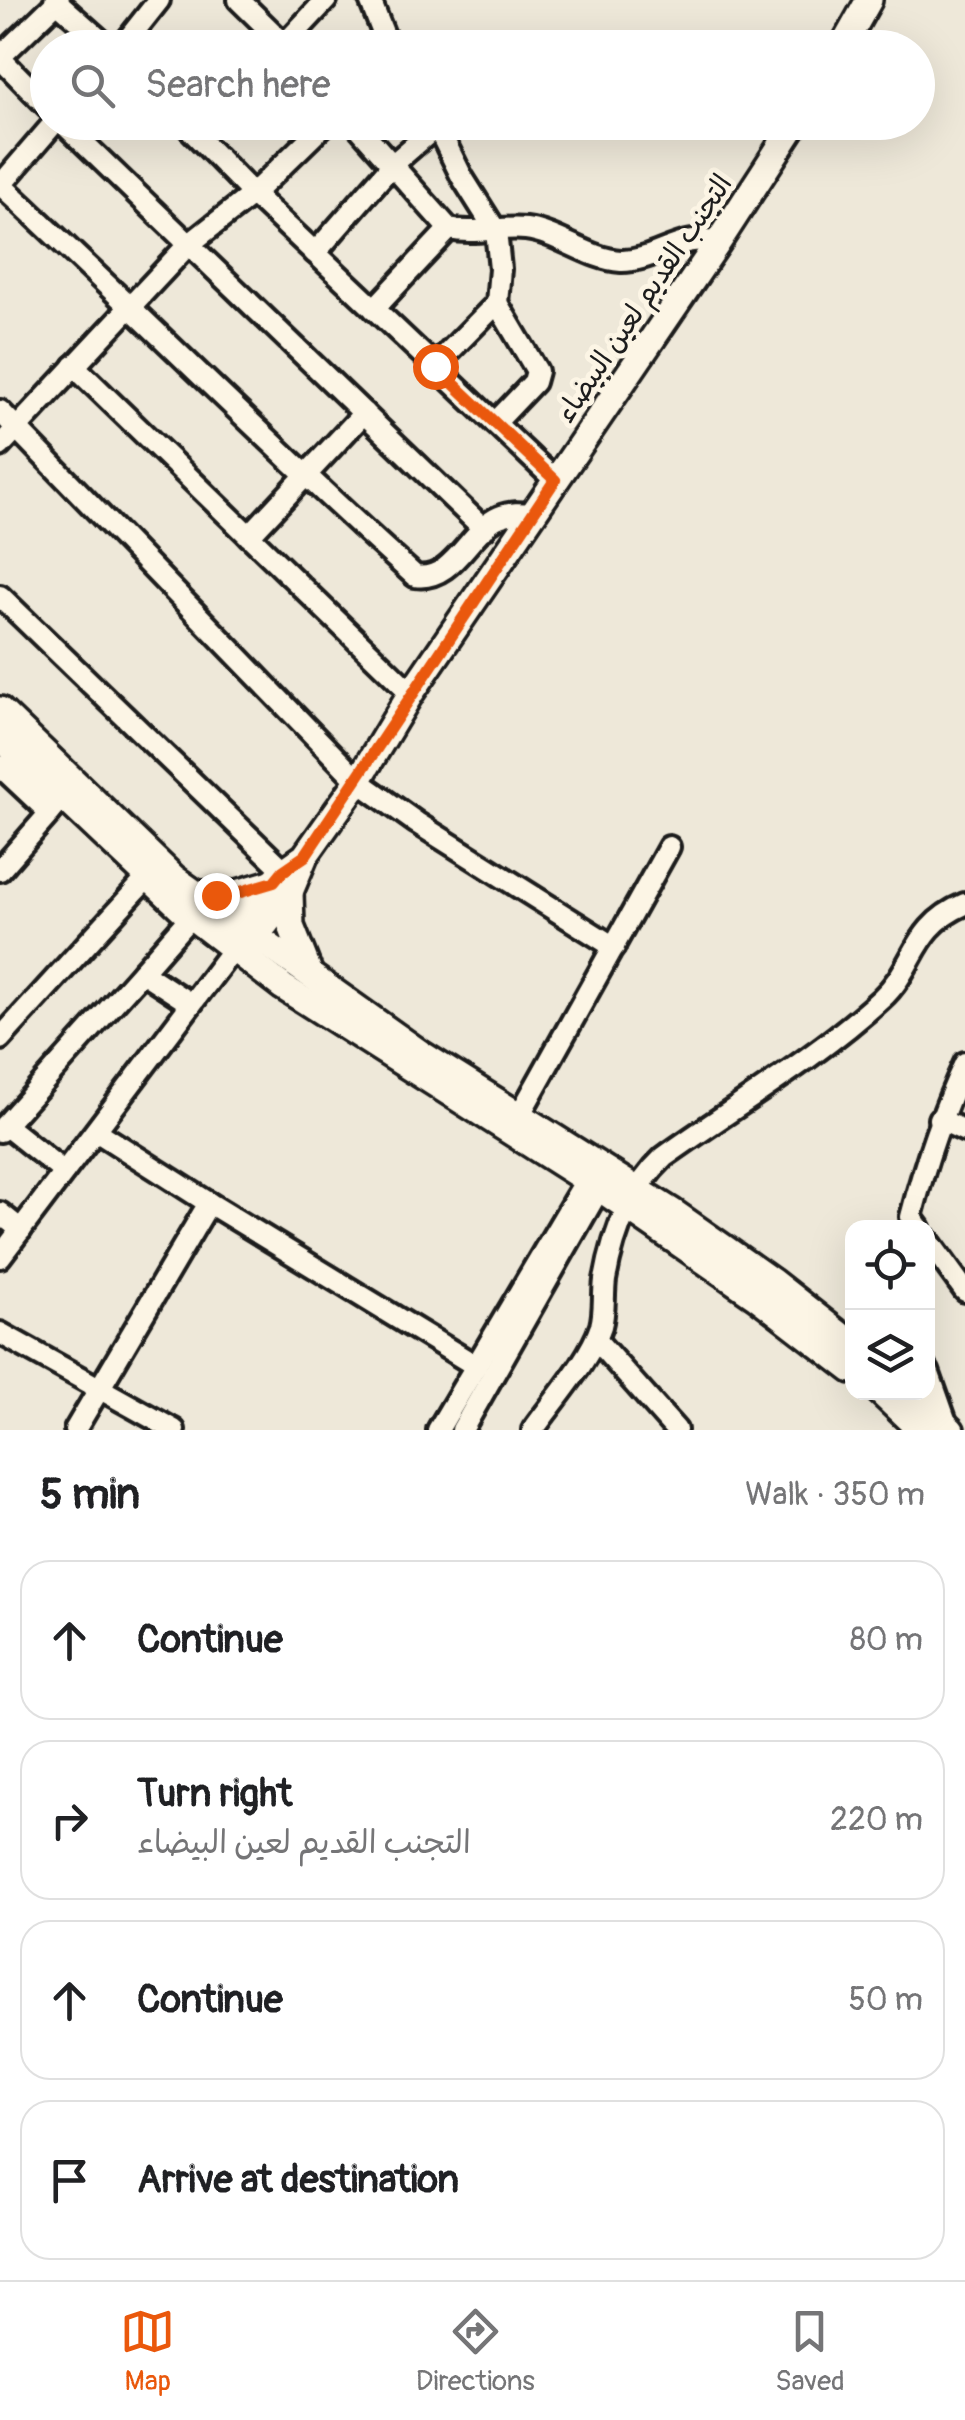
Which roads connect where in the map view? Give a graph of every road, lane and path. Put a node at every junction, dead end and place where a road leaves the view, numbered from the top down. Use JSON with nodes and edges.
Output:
{"nodes":[{"id":1,"x":160,"y":0,"type":"edge"},
{"id":2,"x":239,"y":0,"type":"edge"},
{"id":3,"x":326,"y":0,"type":"edge"},
{"id":4,"x":370,"y":0,"type":"edge"},
{"id":5,"x":870,"y":0,"type":"edge"},
{"id":6,"x":57,"y":1,"type":"edge"},
{"id":7,"x":89,"y":30,"type":"edge"},
{"id":8,"x":136,"y":30,"type":"edge"},
{"id":9,"x":269,"y":30,"type":"edge"},
{"id":10,"x":299,"y":30,"type":"edge"},
{"id":11,"x":382,"y":30,"type":"edge"},
{"id":12,"x":852,"y":30,"type":"edge"},
{"id":13,"x":0,"y":58,"type":"edge"},
{"id":14,"x":30,"y":89,"type":"edge"},
{"id":15,"x":42,"y":140,"type":"edge"},
{"id":16,"x":78,"y":140,"type":"edge"},
{"id":17,"x":206,"y":140,"type":"edge"},
{"id":18,"x":308,"y":140,"type":"edge"},
{"id":19,"x":370,"y":140,"type":"edge"},
{"id":20,"x":419,"y":140,"type":"edge"},
{"id":21,"x":444,"y":140,"type":"edge"},
{"id":22,"x":784,"y":140,"type":"edge"},
{"id":23,"x":392,"y":166,"type":"junction"},
{"id":24,"x":0,"y":185,"type":"edge"},
{"id":25,"x":253,"y":194,"type":"junction"},
{"id":26,"x":449,"y":229,"type":"junction"},
{"id":27,"x":496,"y":231,"type":"junction"},
{"id":28,"x":718,"y":244,"type":"junction"},
{"id":29,"x":188,"y":246,"type":"junction"},
{"id":30,"x":315,"y":252,"type":"junction"},
{"id":31,"x":497,"y":304,"type":"junction"},
{"id":32,"x":131,"y":306,"type":"junction"},
{"id":33,"x":374,"y":309,"type":"junction"},
{"id":34,"x":74,"y":366,"type":"junction"},
{"id":35,"x":435,"y":366,"type":"junction"},
{"id":36,"x":0,"y":411,"type":"edge"},
{"id":37,"x":364,"y":412,"type":"junction"},
{"id":38,"x":495,"y":423,"type":"junction"},
{"id":39,"x":16,"y":428,"type":"junction"},
{"id":40,"x":0,"y":446,"type":"edge"},
{"id":41,"x":305,"y":477,"type":"junction"},
{"id":42,"x":555,"y":480,"type":"junction"},
{"id":43,"x":532,"y":514,"type":"junction"},
{"id":44,"x":484,"y":529,"type":"junction"},
{"id":45,"x":249,"y":536,"type":"junction"},
{"id":46,"x":0,"y":596,"type":"edge"},
{"id":47,"x":411,"y":694,"type":"junction"},
{"id":48,"x":0,"y":710,"type":"edge"},
{"id":49,"x":0,"y":737,"type":"edge"},
{"id":50,"x":12,"y":768,"type":"edge"},
{"id":51,"x":358,"y":781,"type":"junction"},
{"id":52,"x":56,"y":806,"type":"junction"},
{"id":53,"x":669,"y":848,"type":"dead end"},
{"id":54,"x":4,"y":856,"type":"edge"},
{"id":55,"x":148,"y":877,"type":"junction"},
{"id":56,"x":286,"y":882,"type":"junction"},
{"id":57,"x":965,"y":904,"type":"edge"},
{"id":58,"x":195,"y":905,"type":"junction"},
{"id":59,"x":242,"y":936,"type":"junction"},
{"id":60,"x":614,"y":947,"type":"junction"},
{"id":61,"x":142,"y":972,"type":"junction"},
{"id":62,"x":310,"y":974,"type":"junction"},
{"id":63,"x":191,"y":1004,"type":"junction"},
{"id":64,"x":0,"y":1038,"type":"edge"},
{"id":65,"x":965,"y":1064,"type":"edge"},
{"id":66,"x":519,"y":1116,"type":"junction"},
{"id":67,"x":939,"y":1119,"type":"junction"},
{"id":68,"x":2,"y":1128,"type":"edge"},
{"id":69,"x":96,"y":1130,"type":"junction"},
{"id":70,"x":965,"y":1131,"type":"edge"},
{"id":71,"x":64,"y":1172,"type":"junction"},
{"id":72,"x":597,"y":1177,"type":"junction"},
{"id":73,"x":632,"y":1198,"type":"junction"},
{"id":74,"x":209,"y":1204,"type":"junction"},
{"id":75,"x":0,"y":1213,"type":"edge"},
{"id":76,"x":914,"y":1220,"type":"edge"},
{"id":77,"x":21,"y":1230,"type":"junction"},
{"id":78,"x":935,"y":1250,"type":"edge"},
{"id":79,"x":0,"y":1258,"type":"edge"},
{"id":80,"x":965,"y":1291,"type":"edge"},
{"id":81,"x":0,"y":1333,"type":"edge"},
{"id":82,"x":845,"y":1339,"type":"edge"},
{"id":83,"x":596,"y":1340,"type":"junction"},
{"id":84,"x":845,"y":1365,"type":"edge"},
{"id":85,"x":476,"y":1366,"type":"junction"},
{"id":86,"x":98,"y":1387,"type":"junction"},
{"id":87,"x":935,"y":1389,"type":"edge"},
{"id":88,"x":888,"y":1400,"type":"edge"},
{"id":89,"x":919,"y":1400,"type":"edge"},
{"id":90,"x":949,"y":1428,"type":"edge"},
{"id":91,"x":75,"y":1430,"type":"edge"},
{"id":92,"x":174,"y":1430,"type":"edge"},
{"id":93,"x":438,"y":1430,"type":"edge"},
{"id":94,"x":462,"y":1430,"type":"edge"},
{"id":95,"x":533,"y":1430,"type":"edge"},
{"id":96,"x":676,"y":1430,"type":"edge"},
{"id":97,"x":920,"y":1430,"type":"edge"}],
"edges":[{"from":1,"to":8,"type":"street"},
{"from":2,"to":9,"type":"street"},
{"from":3,"to":10,"type":"street"},
{"from":4,"to":11,"type":"street"},
{"from":5,"to":12,"type":"main road"},
{"from":6,"to":7,"type":"street"},
{"from":6,"to":13,"type":"street"},
{"from":13,"to":14,"type":"street"},
{"from":15,"to":24,"type":"street"},
{"from":16,"to":29,"type":"street"},
{"from":17,"to":25,"type":"street"},
{"from":18,"to":25,"type":"street"},
{"from":19,"to":23,"type":"street"},
{"from":20,"to":23,"type":"street"},
{"from":21,"to":27,"type":"street"},
{"from":22,"to":28,"type":"main road","name":"التجنب القديم لعين البيضاء"},
{"from":23,"to":26,"type":"street"},
{"from":23,"to":30,"type":"street"},
{"from":24,"to":32,"type":"street"},
{"from":25,"to":29,"type":"street"},
{"from":25,"to":30,"type":"street"},
{"from":26,"to":27,"type":"street"},
{"from":26,"to":33,"type":"street"},
{"from":27,"to":28,"type":"street"},
{"from":27,"to":31,"type":"street"},
{"from":28,"to":42,"type":"main road","name":"التجنب القديم لعين البيضاء"},
{"from":29,"to":32,"type":"street"},
{"from":29,"to":37,"type":"street"},
{"from":30,"to":33,"type":"street"},
{"from":31,"to":35,"type":"street"},
{"from":31,"to":38,"type":"street"},
{"from":32,"to":34,"type":"street"},
{"from":32,"to":41,"type":"street"},
{"from":33,"to":35,"type":"street"},
{"from":34,"to":39,"type":"street"},
{"from":34,"to":45,"type":"street"},
{"from":35,"to":38,"type":"street"},
{"from":36,"to":39,"type":"street"},
{"from":37,"to":41,"type":"street"},
{"from":37,"to":44,"type":"street"},
{"from":38,"to":42,"type":"street"},
{"from":39,"to":40,"type":"street"},
{"from":39,"to":51,"type":"street"},
{"from":41,"to":44,"type":"street"},
{"from":41,"to":45,"type":"street"},
{"from":42,"to":43,"type":"main road","name":"التجنب القديم لعين البيضاء"},
{"from":43,"to":44,"type":"street"},
{"from":43,"to":47,"type":"main road","name":"التجنب القديم لعين البيضاء"},
{"from":45,"to":47,"type":"street"},
{"from":46,"to":56,"type":"street"},
{"from":47,"to":51,"type":"main road","name":"التجنب القديم لعين البيضاء"},
{"from":48,"to":58,"type":"main road"},
{"from":49,"to":50,"type":"main road"},
{"from":50,"to":52,"type":"main road"},
{"from":51,"to":56,"type":"main road","name":"التجنب القديم لعين البيضاء"},
{"from":51,"to":60,"type":"street"},
{"from":52,"to":54,"type":"street"},
{"from":52,"to":55,"type":"main road"},
{"from":53,"to":60,"type":"street"},
{"from":55,"to":58,"type":"main road"},
{"from":55,"to":64,"type":"street"},
{"from":56,"to":58,"type":"main road"},
{"from":56,"to":59,"type":"main road"},
{"from":56,"to":62,"type":"main road"},
{"from":57,"to":73,"type":"street"},
{"from":58,"to":59,"type":"main road"},
{"from":58,"to":61,"type":"street"},
{"from":59,"to":62,"type":"main road"},
{"from":59,"to":63,"type":"street"},
{"from":59,"to":72,"type":"main road"},
{"from":60,"to":66,"type":"street"},
{"from":61,"to":63,"type":"street"},
{"from":61,"to":68,"type":"street"},
{"from":62,"to":66,"type":"main road"},
{"from":63,"to":69,"type":"street"},
{"from":65,"to":67,"type":"street"},
{"from":66,"to":72,"type":"main road"},
{"from":67,"to":70,"type":"street"},
{"from":67,"to":76,"type":"street"},
{"from":68,"to":71,"type":"street"},
{"from":69,"to":71,"type":"street"},
{"from":69,"to":74,"type":"street"},
{"from":71,"to":77,"type":"street"},
{"from":72,"to":73,"type":"main road"},
{"from":72,"to":85,"type":"street"},
{"from":72,"to":94,"type":"street"},
{"from":73,"to":82,"type":"main road"},
{"from":73,"to":83,"type":"street"},
{"from":73,"to":84,"type":"main road"},
{"from":74,"to":85,"type":"street"},
{"from":74,"to":86,"type":"street"},
{"from":75,"to":77,"type":"street"},
{"from":77,"to":79,"type":"street"},
{"from":78,"to":80,"type":"street"},
{"from":81,"to":86,"type":"street"},
{"from":83,"to":95,"type":"street"},
{"from":83,"to":96,"type":"street"},
{"from":85,"to":93,"type":"street"},
{"from":86,"to":91,"type":"street"},
{"from":86,"to":92,"type":"street"},
{"from":87,"to":90,"type":"street"},
{"from":88,"to":97,"type":"main road"},
{"from":89,"to":90,"type":"main road"}]}
